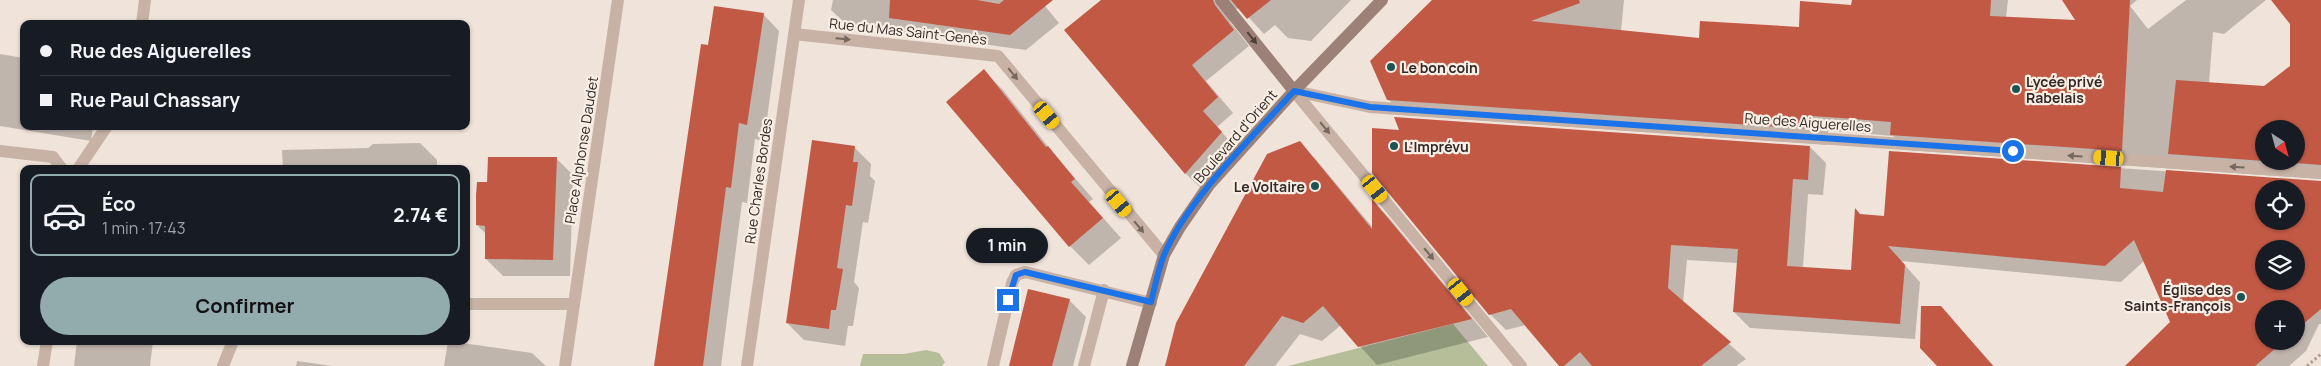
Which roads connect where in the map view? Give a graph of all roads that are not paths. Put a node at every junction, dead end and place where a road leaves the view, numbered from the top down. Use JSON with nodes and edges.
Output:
{"nodes":[{"id":1,"x":144,"y":0,"type":"edge"},
{"id":2,"x":618,"y":0,"type":"edge"},
{"id":3,"x":799,"y":0,"type":"edge"},
{"id":4,"x":1222,"y":0,"type":"edge"},
{"id":5,"x":1382,"y":0,"type":"edge"},
{"id":6,"x":142,"y":20,"type":"edge"},
{"id":7,"x":794,"y":34,"type":"junction"},
{"id":8,"x":1294,"y":91,"type":"junction"},
{"id":9,"x":104,"y":130,"type":"edge"},
{"id":10,"x":0,"y":151,"type":"edge"},
{"id":11,"x":59,"y":165,"type":"edge"},
{"id":12,"x":81,"y":165,"type":"edge"},
{"id":13,"x":2321,"y":173,"type":"edge"},
{"id":14,"x":1164,"y":255,"type":"junction"},
{"id":15,"x":1104,"y":290,"type":"junction"},
{"id":16,"x":1151,"y":302,"type":"junction"},
{"id":17,"x":470,"y":304,"type":"edge"},
{"id":18,"x":573,"y":304,"type":"junction"},
{"id":19,"x":46,"y":345,"type":"edge"},
{"id":20,"x":231,"y":345,"type":"edge"},
{"id":21,"x":43,"y":366,"type":"edge"},
{"id":22,"x":223,"y":366,"type":"edge"},
{"id":23,"x":565,"y":366,"type":"edge"},
{"id":24,"x":747,"y":366,"type":"edge"},
{"id":25,"x":993,"y":366,"type":"edge"},
{"id":26,"x":1084,"y":366,"type":"edge"},
{"id":27,"x":1132,"y":366,"type":"edge"},
{"id":28,"x":1522,"y":366,"type":"edge"}],
"edges":[{"from":1,"to":6,"type":"street"},
{"from":2,"to":18,"type":"street","name":"Place Alphonse Daudet"},
{"from":3,"to":7,"type":"street","name":"Rue Charles Bordes"},
{"from":4,"to":8,"type":"main road","one_way":true},
{"from":5,"to":8,"type":"main road","name":"Boulevard d'Orient"},
{"from":7,"to":14,"type":"street","name":"Rue du Mas Saint-Genès","one_way":true},
{"from":7,"to":24,"type":"street","name":"Rue Charles Bordes"},
{"from":13,"to":8,"type":"street","name":"Rue des Aiguerelles","one_way":true},
{"from":8,"to":14,"type":"main road","name":"Boulevard d'Orient"},
{"from":8,"to":28,"type":"street","one_way":true},
{"from":9,"to":12,"type":"street"},
{"from":10,"to":11,"type":"street"},
{"from":14,"to":16,"type":"main road","name":"Boulevard d'Orient"},
{"from":15,"to":16,"type":"street"},
{"from":15,"to":25,"type":"street"},
{"from":15,"to":26,"type":"street"},
{"from":16,"to":27,"type":"main road","name":"Boulevard d'Orient"},
{"from":17,"to":18,"type":"street"},
{"from":18,"to":23,"type":"street","name":"Place Alphonse Daudet"},
{"from":19,"to":21,"type":"street"},
{"from":20,"to":22,"type":"street"}]}
